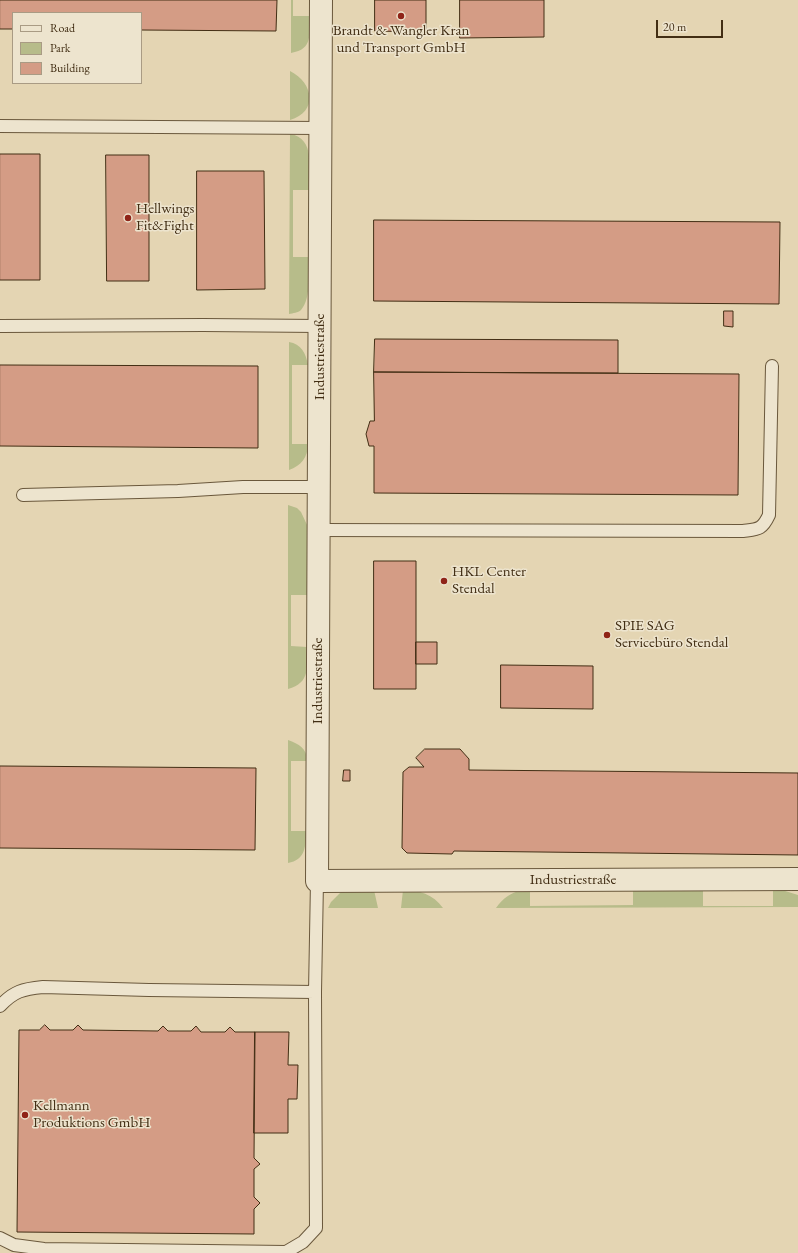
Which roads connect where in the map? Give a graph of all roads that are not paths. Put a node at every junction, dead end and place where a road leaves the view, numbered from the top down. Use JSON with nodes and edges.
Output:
{"nodes":[{"id":1,"x":321,"y":0,"type":"edge"},
{"id":2,"x":0,"y":126,"type":"edge"},
{"id":3,"x":320,"y":128,"type":"junction"},
{"id":4,"x":0,"y":326,"type":"edge"},
{"id":5,"x":320,"y":326,"type":"junction"},
{"id":6,"x":772,"y":366,"type":"dead end"},
{"id":7,"x":319,"y":487,"type":"junction"},
{"id":8,"x":23,"y":496,"type":"dead end"},
{"id":9,"x":319,"y":530,"type":"junction"},
{"id":10,"x":798,"y":879,"type":"edge"},
{"id":11,"x":317,"y":881,"type":"junction"},
{"id":12,"x":315,"y":992,"type":"junction"},
{"id":13,"x":0,"y":1006,"type":"edge"},
{"id":14,"x":0,"y":1238,"type":"edge"}],
"edges":[{"from":1,"to":3,"type":"street","name":"Industriestraße"},
{"from":2,"to":3,"type":"lane"},
{"from":3,"to":5,"type":"street","name":"Industriestraße"},
{"from":4,"to":5,"type":"lane"},
{"from":5,"to":7,"type":"street","name":"Industriestraße"},
{"from":6,"to":9,"type":"lane"},
{"from":7,"to":8,"type":"lane"},
{"from":7,"to":9,"type":"street","name":"Industriestraße"},
{"from":9,"to":11,"type":"street","name":"Industriestraße"},
{"from":10,"to":11,"type":"street","name":"Industriestraße"},
{"from":11,"to":12,"type":"lane"},
{"from":12,"to":13,"type":"lane"},
{"from":12,"to":14,"type":"lane"}]}
